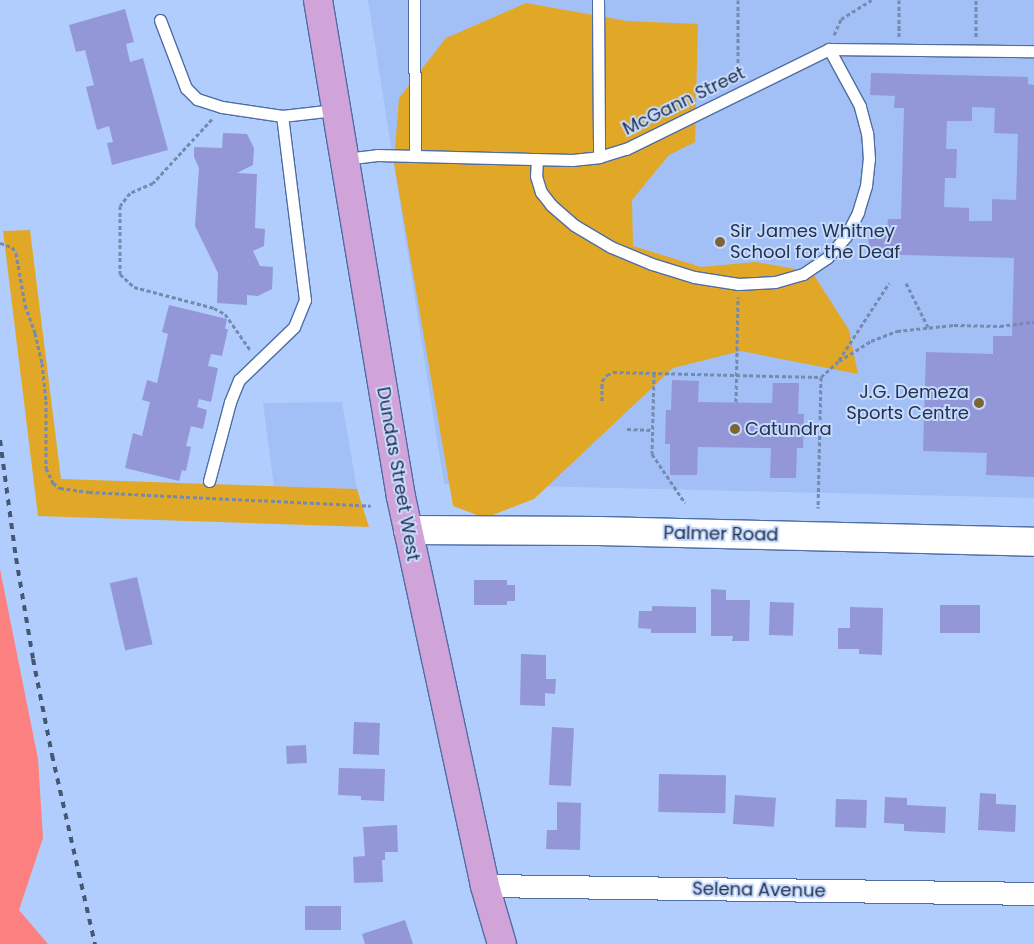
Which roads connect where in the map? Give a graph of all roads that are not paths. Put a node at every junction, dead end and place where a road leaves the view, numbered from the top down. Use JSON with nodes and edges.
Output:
{"nodes":[{"id":1,"x":318,"y":0,"type":"edge"},
{"id":2,"x":414,"y":0,"type":"edge"},
{"id":3,"x":598,"y":0,"type":"edge"},
{"id":4,"x":160,"y":20,"type":"dead end"},
{"id":5,"x":829,"y":49,"type":"junction"},
{"id":6,"x":1034,"y":51,"type":"edge"},
{"id":7,"x":335,"y":110,"type":"junction"},
{"id":8,"x":282,"y":116,"type":"junction"},
{"id":9,"x":415,"y":156,"type":"junction"},
{"id":10,"x":598,"y":157,"type":"junction"},
{"id":11,"x":537,"y":159,"type":"junction"},
{"id":12,"x":343,"y":160,"type":"junction"},
{"id":13,"x":209,"y":481,"type":"dead end"},
{"id":14,"x":408,"y":530,"type":"junction"},
{"id":15,"x":1034,"y":542,"type":"edge"},
{"id":16,"x":485,"y":886,"type":"junction"},
{"id":17,"x":1034,"y":894,"type":"edge"},
{"id":18,"x":502,"y":944,"type":"edge"}],
"edges":[{"from":1,"to":7,"type":"main road","name":"Dundas Street West"},
{"from":2,"to":9,"type":"lane"},
{"from":3,"to":10,"type":"lane"},
{"from":4,"to":8,"type":"lane"},
{"from":5,"to":6,"type":"lane","name":"McGann Street"},
{"from":5,"to":10,"type":"lane","name":"McGann Street"},
{"from":5,"to":11,"type":"lane"},
{"from":7,"to":8,"type":"lane"},
{"from":7,"to":12,"type":"main road","name":"Dundas Street West"},
{"from":8,"to":13,"type":"lane"},
{"from":9,"to":11,"type":"lane","name":"McGann Street"},
{"from":9,"to":12,"type":"lane","name":"McGann Street"},
{"from":10,"to":11,"type":"lane","name":"McGann Street"},
{"from":12,"to":14,"type":"main road","name":"Dundas Street West"},
{"from":14,"to":15,"type":"street","name":"Palmer Road"},
{"from":14,"to":16,"type":"main road","name":"Dundas Street West"},
{"from":16,"to":17,"type":"street","name":"Selena Avenue"},
{"from":16,"to":18,"type":"main road","name":"Dundas Street West"}]}
